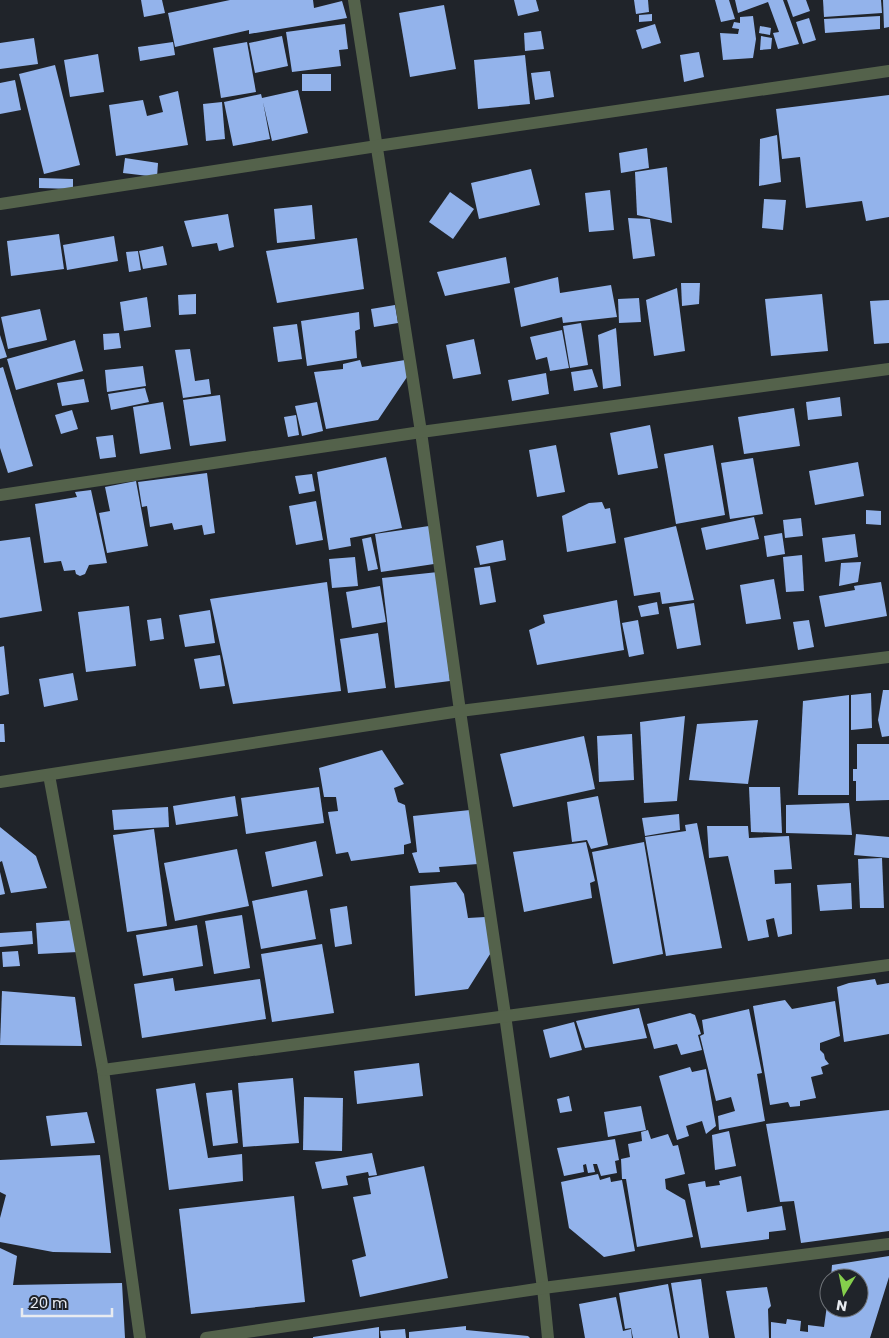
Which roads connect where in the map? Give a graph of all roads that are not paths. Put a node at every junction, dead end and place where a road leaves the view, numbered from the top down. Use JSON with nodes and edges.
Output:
{"nodes":[{"id":1,"x":354,"y":0,"type":"edge"},
{"id":2,"x":889,"y":71,"type":"edge"},
{"id":3,"x":377,"y":146,"type":"junction"},
{"id":4,"x":0,"y":204,"type":"edge"},
{"id":5,"x":889,"y":369,"type":"edge"},
{"id":6,"x":421,"y":432,"type":"junction"},
{"id":7,"x":0,"y":495,"type":"edge"},
{"id":8,"x":889,"y":657,"type":"edge"},
{"id":9,"x":460,"y":711,"type":"junction"},
{"id":10,"x":49,"y":775,"type":"junction"},
{"id":11,"x":0,"y":782,"type":"edge"},
{"id":12,"x":889,"y":965,"type":"edge"},
{"id":13,"x":505,"y":1015,"type":"junction"},
{"id":14,"x":103,"y":1070,"type":"junction"},
{"id":15,"x":889,"y":1244,"type":"edge"},
{"id":16,"x":542,"y":1288,"type":"junction"},
{"id":17,"x":140,"y":1338,"type":"edge"},
{"id":18,"x":206,"y":1338,"type":"edge"},
{"id":19,"x":548,"y":1338,"type":"edge"}],
"edges":[{"from":1,"to":3,"type":"street"},
{"from":2,"to":3,"type":"street"},
{"from":3,"to":4,"type":"street"},
{"from":3,"to":6,"type":"street"},
{"from":5,"to":6,"type":"street"},
{"from":6,"to":7,"type":"street"},
{"from":6,"to":9,"type":"street"},
{"from":8,"to":9,"type":"street"},
{"from":9,"to":10,"type":"street"},
{"from":9,"to":13,"type":"street"},
{"from":10,"to":11,"type":"street"},
{"from":10,"to":14,"type":"street"},
{"from":12,"to":13,"type":"street"},
{"from":13,"to":14,"type":"street"},
{"from":13,"to":16,"type":"street"},
{"from":14,"to":17,"type":"street"},
{"from":15,"to":16,"type":"street"},
{"from":16,"to":18,"type":"street"},
{"from":16,"to":19,"type":"street"}]}
